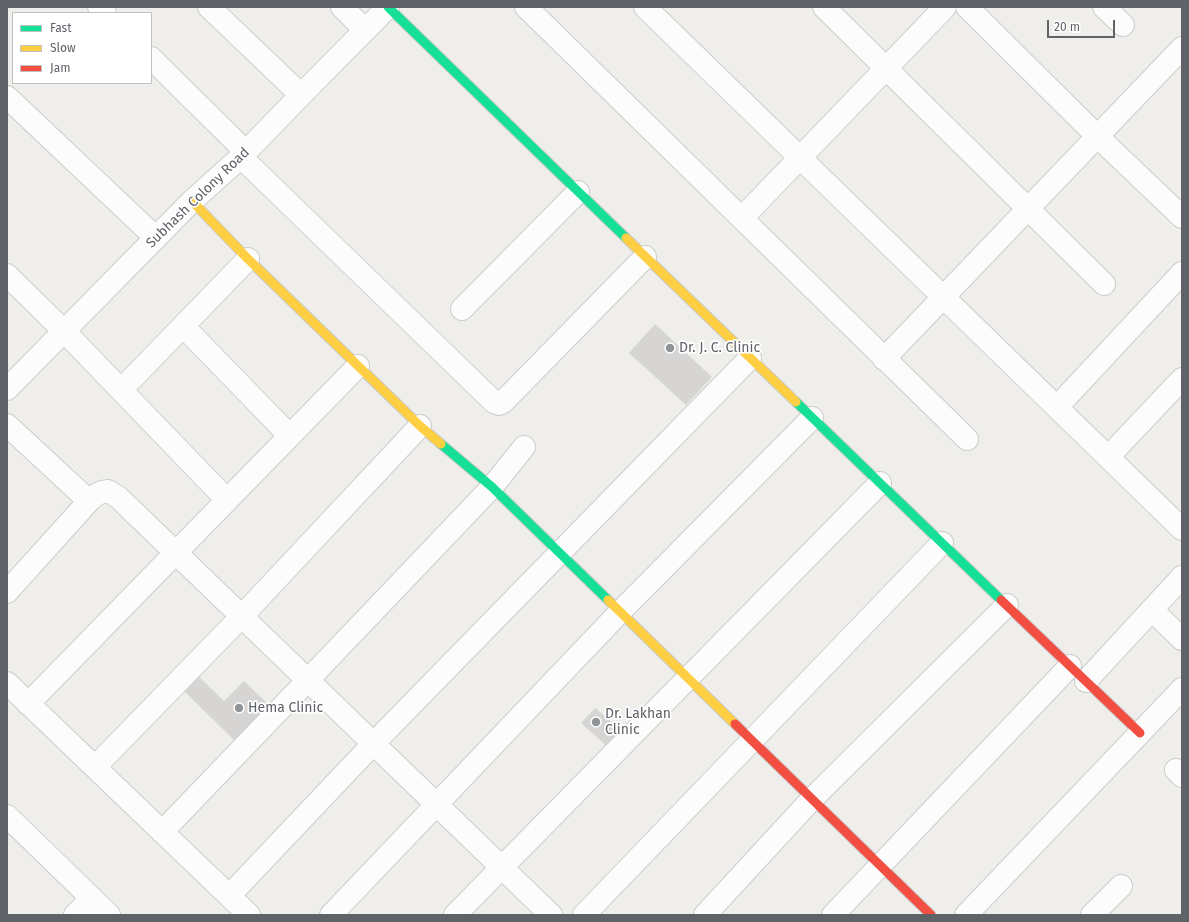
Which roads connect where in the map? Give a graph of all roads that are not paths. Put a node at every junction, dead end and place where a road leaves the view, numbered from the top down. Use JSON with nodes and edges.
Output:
{"nodes":[{"id":1,"x":209,"y":7,"type":"edge"},
{"id":2,"x":342,"y":7,"type":"edge"},
{"id":3,"x":388,"y":7,"type":"edge"},
{"id":4,"x":526,"y":7,"type":"edge"},
{"id":5,"x":645,"y":7,"type":"edge"},
{"id":6,"x":824,"y":7,"type":"edge"},
{"id":7,"x":945,"y":7,"type":"edge"},
{"id":8,"x":967,"y":7,"type":"edge"},
{"id":9,"x":1104,"y":7,"type":"edge"},
{"id":10,"x":1123,"y":25,"type":"dead end"},
{"id":11,"x":365,"y":30,"type":"junction"},
{"id":12,"x":152,"y":59,"type":"edge"},
{"id":13,"x":1178,"y":60,"type":"edge"},
{"id":14,"x":886,"y":68,"type":"junction"},
{"id":15,"x":300,"y":95,"type":"junction"},
{"id":16,"x":7,"y":97,"type":"edge"},
{"id":17,"x":1097,"y":136,"type":"junction"},
{"id":18,"x":244,"y":154,"type":"junction"},
{"id":19,"x":800,"y":158,"type":"junction"},
{"id":20,"x":578,"y":192,"type":"junction"},
{"id":21,"x":192,"y":201,"type":"junction"},
{"id":22,"x":1028,"y":209,"type":"junction"},
{"id":23,"x":1182,"y":217,"type":"edge"},
{"id":24,"x":742,"y":218,"type":"junction"},
{"id":25,"x":156,"y":238,"type":"junction"},
{"id":26,"x":645,"y":257,"type":"junction"},
{"id":27,"x":248,"y":259,"type":"junction"},
{"id":28,"x":1182,"y":274,"type":"edge"},
{"id":29,"x":7,"y":275,"type":"edge"},
{"id":30,"x":1104,"y":284,"type":"dead end"},
{"id":31,"x":943,"y":297,"type":"junction"},
{"id":32,"x":462,"y":309,"type":"dead end"},
{"id":33,"x":183,"y":326,"type":"junction"},
{"id":34,"x":64,"y":331,"type":"junction"},
{"id":35,"x":750,"y":358,"type":"junction"},
{"id":36,"x":884,"y":358,"type":"junction"},
{"id":37,"x":358,"y":366,"type":"junction"},
{"id":38,"x":1182,"y":379,"type":"edge"},
{"id":39,"x":7,"y":389,"type":"edge"},
{"id":40,"x":121,"y":390,"type":"junction"},
{"id":41,"x":1057,"y":407,"type":"junction"},
{"id":42,"x":812,"y":418,"type":"junction"},
{"id":43,"x":7,"y":425,"type":"edge"},
{"id":44,"x":420,"y":426,"type":"junction"},
{"id":45,"x":289,"y":435,"type":"junction"},
{"id":46,"x":966,"y":439,"type":"dead end"},
{"id":47,"x":524,"y":447,"type":"dead end"},
{"id":48,"x":1108,"y":457,"type":"junction"},
{"id":49,"x":880,"y":483,"type":"junction"},
{"id":50,"x":492,"y":486,"type":"junction"},
{"id":51,"x":227,"y":500,"type":"junction"},
{"id":52,"x":89,"y":501,"type":"junction"},
{"id":53,"x":1182,"y":529,"type":"edge"},
{"id":54,"x":942,"y":543,"type":"junction"},
{"id":55,"x":175,"y":553,"type":"junction"},
{"id":56,"x":560,"y":553,"type":"junction"},
{"id":57,"x":1182,"y":577,"type":"edge"},
{"id":58,"x":7,"y":592,"type":"edge"},
{"id":59,"x":1006,"y":605,"type":"junction"},
{"id":60,"x":1152,"y":610,"type":"junction"},
{"id":61,"x":620,"y":612,"type":"junction"},
{"id":62,"x":241,"y":617,"type":"junction"},
{"id":63,"x":1182,"y":639,"type":"edge"},
{"id":64,"x":1070,"y":666,"type":"junction"},
{"id":65,"x":688,"y":678,"type":"junction"},
{"id":66,"x":308,"y":681,"type":"junction"},
{"id":67,"x":1086,"y":681,"type":"junction"},
{"id":68,"x":7,"y":683,"type":"edge"},
{"id":69,"x":1182,"y":689,"type":"edge"},
{"id":70,"x":28,"y":704,"type":"junction"},
{"id":71,"x":1140,"y":733,"type":"junction"},
{"id":72,"x":752,"y":741,"type":"junction"},
{"id":73,"x":373,"y":744,"type":"junction"},
{"id":74,"x":95,"y":767,"type":"junction"},
{"id":75,"x":812,"y":799,"type":"junction"},
{"id":76,"x":436,"y":805,"type":"junction"},
{"id":77,"x":7,"y":816,"type":"edge"},
{"id":78,"x":162,"y":832,"type":"junction"},
{"id":79,"x":880,"y":866,"type":"junction"},
{"id":80,"x":502,"y":868,"type":"junction"},
{"id":81,"x":1121,"y":886,"type":"dead end"},
{"id":82,"x":229,"y":896,"type":"junction"},
{"id":83,"x":92,"y":898,"type":"junction"},
{"id":84,"x":75,"y":915,"type":"edge"},
{"id":85,"x":109,"y":915,"type":"edge"},
{"id":86,"x":249,"y":915,"type":"edge"},
{"id":87,"x":331,"y":915,"type":"edge"},
{"id":88,"x":455,"y":915,"type":"edge"},
{"id":89,"x":551,"y":915,"type":"edge"},
{"id":90,"x":584,"y":915,"type":"edge"},
{"id":91,"x":705,"y":915,"type":"edge"},
{"id":92,"x":832,"y":915,"type":"edge"},
{"id":93,"x":931,"y":915,"type":"edge"},
{"id":94,"x":966,"y":915,"type":"edge"},
{"id":95,"x":1092,"y":915,"type":"edge"}],
"edges":[{"from":1,"to":15,"type":"street"},
{"from":2,"to":11,"type":"street"},
{"from":3,"to":11,"type":"street","name":"Subhash Colony Road"},
{"from":3,"to":20,"type":"street"},
{"from":4,"to":24,"type":"street"},
{"from":5,"to":19,"type":"street"},
{"from":6,"to":14,"type":"street"},
{"from":7,"to":14,"type":"street"},
{"from":8,"to":17,"type":"street"},
{"from":9,"to":10,"type":"street"},
{"from":11,"to":15,"type":"street","name":"Subhash Colony Road"},
{"from":12,"to":18,"type":"street"},
{"from":13,"to":17,"type":"street"},
{"from":14,"to":19,"type":"street"},
{"from":14,"to":22,"type":"street"},
{"from":15,"to":18,"type":"street","name":"Subhash Colony Road"},
{"from":16,"to":25,"type":"street"},
{"from":17,"to":22,"type":"street"},
{"from":17,"to":23,"type":"street"},
{"from":18,"to":21,"type":"street","name":"Subhash Colony Road"},
{"from":18,"to":26,"type":"street"},
{"from":19,"to":24,"type":"street"},
{"from":19,"to":31,"type":"street"},
{"from":20,"to":26,"type":"street"},
{"from":20,"to":32,"type":"street"},
{"from":21,"to":25,"type":"street","name":"Subhash Colony Road"},
{"from":21,"to":27,"type":"street"},
{"from":22,"to":30,"type":"street"},
{"from":22,"to":31,"type":"street"},
{"from":24,"to":36,"type":"street"},
{"from":25,"to":34,"type":"street","name":"Subhash Colony Road"},
{"from":26,"to":35,"type":"street"},
{"from":27,"to":33,"type":"street"},
{"from":27,"to":37,"type":"street"},
{"from":28,"to":41,"type":"street"},
{"from":29,"to":34,"type":"street"},
{"from":31,"to":36,"type":"street"},
{"from":31,"to":41,"type":"street"},
{"from":33,"to":40,"type":"street"},
{"from":33,"to":45,"type":"street"},
{"from":34,"to":39,"type":"street","name":"Subhash Colony Road"},
{"from":34,"to":40,"type":"street"},
{"from":35,"to":42,"type":"street"},
{"from":35,"to":56,"type":"street"},
{"from":36,"to":46,"type":"street"},
{"from":37,"to":44,"type":"street"},
{"from":37,"to":45,"type":"street"},
{"from":38,"to":48,"type":"street"},
{"from":40,"to":51,"type":"street"},
{"from":41,"to":48,"type":"street"},
{"from":42,"to":49,"type":"street"},
{"from":42,"to":61,"type":"street"},
{"from":43,"to":52,"type":"street"},
{"from":44,"to":50,"type":"street"},
{"from":44,"to":62,"type":"street"},
{"from":45,"to":51,"type":"street"},
{"from":47,"to":50,"type":"street"},
{"from":48,"to":53,"type":"street"},
{"from":49,"to":54,"type":"street"},
{"from":49,"to":65,"type":"street"},
{"from":50,"to":56,"type":"street"},
{"from":50,"to":66,"type":"street"},
{"from":51,"to":55,"type":"street"},
{"from":52,"to":55,"type":"street"},
{"from":52,"to":58,"type":"street"},
{"from":54,"to":59,"type":"street"},
{"from":54,"to":72,"type":"street"},
{"from":55,"to":62,"type":"street"},
{"from":55,"to":70,"type":"street"},
{"from":56,"to":61,"type":"street"},
{"from":56,"to":73,"type":"street"},
{"from":57,"to":60,"type":"street"},
{"from":59,"to":64,"type":"street"},
{"from":59,"to":75,"type":"street"},
{"from":60,"to":63,"type":"street"},
{"from":60,"to":67,"type":"street"},
{"from":61,"to":65,"type":"street"},
{"from":61,"to":76,"type":"street"},
{"from":62,"to":66,"type":"street"},
{"from":62,"to":74,"type":"street"},
{"from":64,"to":67,"type":"street"},
{"from":64,"to":79,"type":"street"},
{"from":65,"to":72,"type":"street"},
{"from":65,"to":80,"type":"street"},
{"from":66,"to":73,"type":"street"},
{"from":66,"to":78,"type":"street"},
{"from":67,"to":71,"type":"street"},
{"from":68,"to":70,"type":"street"},
{"from":69,"to":71,"type":"street"},
{"from":70,"to":74,"type":"street"},
{"from":71,"to":94,"type":"street"},
{"from":72,"to":75,"type":"street"},
{"from":72,"to":90,"type":"street"},
{"from":73,"to":76,"type":"street"},
{"from":73,"to":82,"type":"street"},
{"from":74,"to":78,"type":"street"},
{"from":75,"to":79,"type":"street"},
{"from":75,"to":91,"type":"street"},
{"from":76,"to":80,"type":"street"},
{"from":76,"to":87,"type":"street"},
{"from":77,"to":83,"type":"street"},
{"from":78,"to":82,"type":"street"},
{"from":79,"to":92,"type":"street"},
{"from":79,"to":93,"type":"street"},
{"from":80,"to":88,"type":"street"},
{"from":80,"to":89,"type":"street"},
{"from":81,"to":95,"type":"street"},
{"from":82,"to":86,"type":"street"},
{"from":83,"to":84,"type":"street"},
{"from":83,"to":85,"type":"street"}]}
